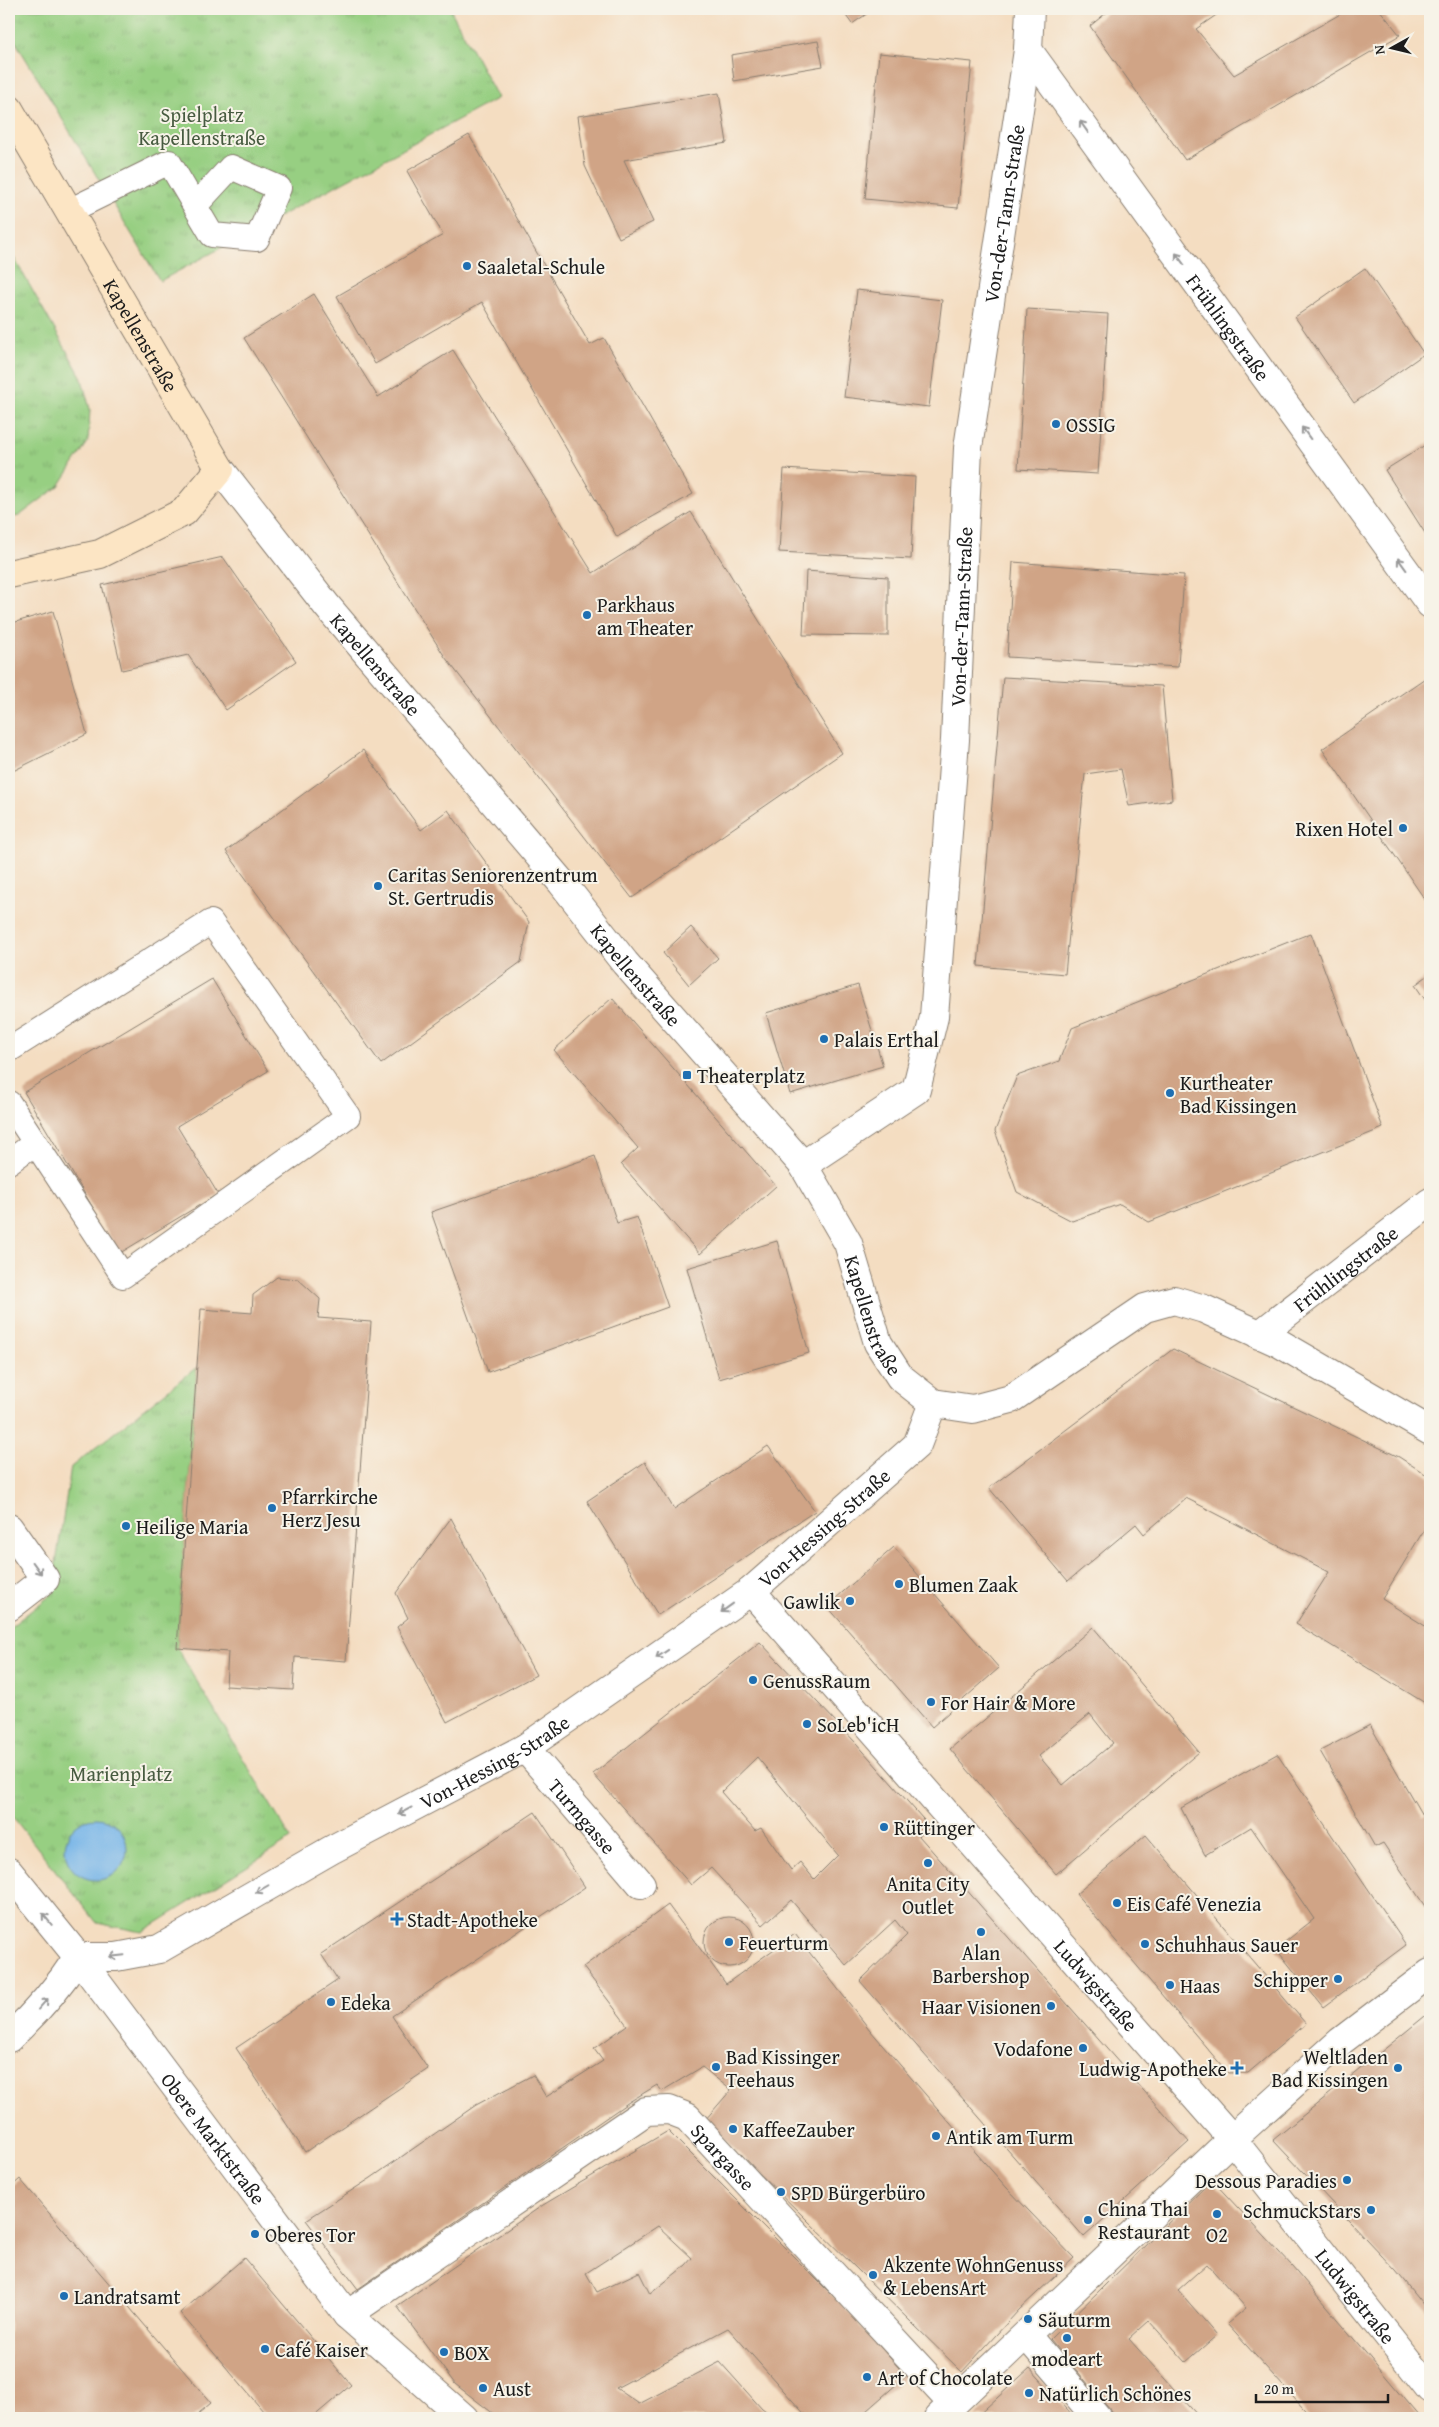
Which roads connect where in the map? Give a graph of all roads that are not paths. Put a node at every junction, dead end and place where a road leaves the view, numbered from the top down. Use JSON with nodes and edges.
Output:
{"nodes":[{"id":1,"x":1030,"y":9,"type":"edge"},
{"id":2,"x":1028,"y":50,"type":"junction"},
{"id":3,"x":9,"y":109,"type":"edge"},
{"id":4,"x":195,"y":206,"type":"dead end"},
{"id":5,"x":68,"y":211,"type":"junction"},
{"id":6,"x":220,"y":469,"type":"junction"},
{"id":7,"x":9,"y":574,"type":"edge"},
{"id":8,"x":1430,"y":604,"type":"edge"},
{"id":9,"x":9,"y":1050,"type":"edge"},
{"id":10,"x":9,"y":1103,"type":"edge"},
{"id":11,"x":35,"y":1143,"type":"junction"},
{"id":12,"x":9,"y":1162,"type":"edge"},
{"id":13,"x":803,"y":1165,"type":"junction"},
{"id":14,"x":1430,"y":1202,"type":"edge"},
{"id":15,"x":1259,"y":1335,"type":"junction"},
{"id":16,"x":933,"y":1403,"type":"junction"},
{"id":17,"x":1430,"y":1431,"type":"edge"},
{"id":18,"x":9,"y":1528,"type":"edge"},
{"id":19,"x":751,"y":1591,"type":"junction"},
{"id":20,"x":9,"y":1607,"type":"edge"},
{"id":21,"x":525,"y":1748,"type":"junction"},
{"id":22,"x":9,"y":1872,"type":"edge"},
{"id":23,"x":641,"y":1884,"type":"dead end"},
{"id":24,"x":78,"y":1957,"type":"junction"},
{"id":25,"x":1430,"y":1973,"type":"edge"},
{"id":26,"x":9,"y":2038,"type":"edge"},
{"id":27,"x":1232,"y":2139,"type":"junction"},
{"id":28,"x":347,"y":2315,"type":"junction"},
{"id":29,"x":1026,"y":2335,"type":"junction"},
{"id":30,"x":1430,"y":2389,"type":"edge"},
{"id":31,"x":946,"y":2411,"type":"edge"},
{"id":32,"x":464,"y":2418,"type":"edge"},
{"id":33,"x":1097,"y":2418,"type":"edge"}],
"edges":[{"from":1,"to":2,"type":"street","name":"Von-der-Tann-Straße"},
{"from":8,"to":2,"type":"street","name":"Frühlingstraße","one_way":true},
{"from":2,"to":13,"type":"street","name":"Von-der-Tann-Straße"},
{"from":3,"to":5,"type":"street","name":"Kapellenstraße"},
{"from":4,"to":5,"type":"lane"},
{"from":5,"to":6,"type":"street","name":"Kapellenstraße"},
{"from":6,"to":7,"type":"street"},
{"from":6,"to":13,"type":"street","name":"Kapellenstraße"},
{"from":9,"to":11,"type":"lane"},
{"from":10,"to":11,"type":"lane"},
{"from":11,"to":12,"type":"lane"},
{"from":13,"to":16,"type":"street","name":"Kapellenstraße"},
{"from":14,"to":15,"type":"street","name":"Frühlingstraße"},
{"from":15,"to":16,"type":"street","name":"Kapellenstraße"},
{"from":15,"to":17,"type":"street","name":"Kapellenstraße"},
{"from":16,"to":19,"type":"street","name":"Von-Hessing-Straße"},
{"from":18,"to":20,"type":"street","one_way":true},
{"from":19,"to":21,"type":"street","name":"Von-Hessing-Straße","one_way":true},
{"from":19,"to":27,"type":"street","name":"Ludwigstraße"},
{"from":21,"to":23,"type":"street","name":"Turmgasse"},
{"from":21,"to":24,"type":"street","name":"Von-Hessing-Straße","one_way":true},
{"from":24,"to":22,"type":"street","name":"Obere Marktstraße","one_way":true},
{"from":26,"to":24,"type":"street","one_way":true},
{"from":24,"to":28,"type":"street","name":"Obere Marktstraße"},
{"from":25,"to":27,"type":"street"},
{"from":27,"to":29,"type":"street"},
{"from":27,"to":30,"type":"street","name":"Ludwigstraße"},
{"from":28,"to":31,"type":"street","name":"Spargasse"},
{"from":28,"to":32,"type":"street","name":"Obere Marktstraße"},
{"from":29,"to":31,"type":"street"},
{"from":29,"to":33,"type":"street"}]}
